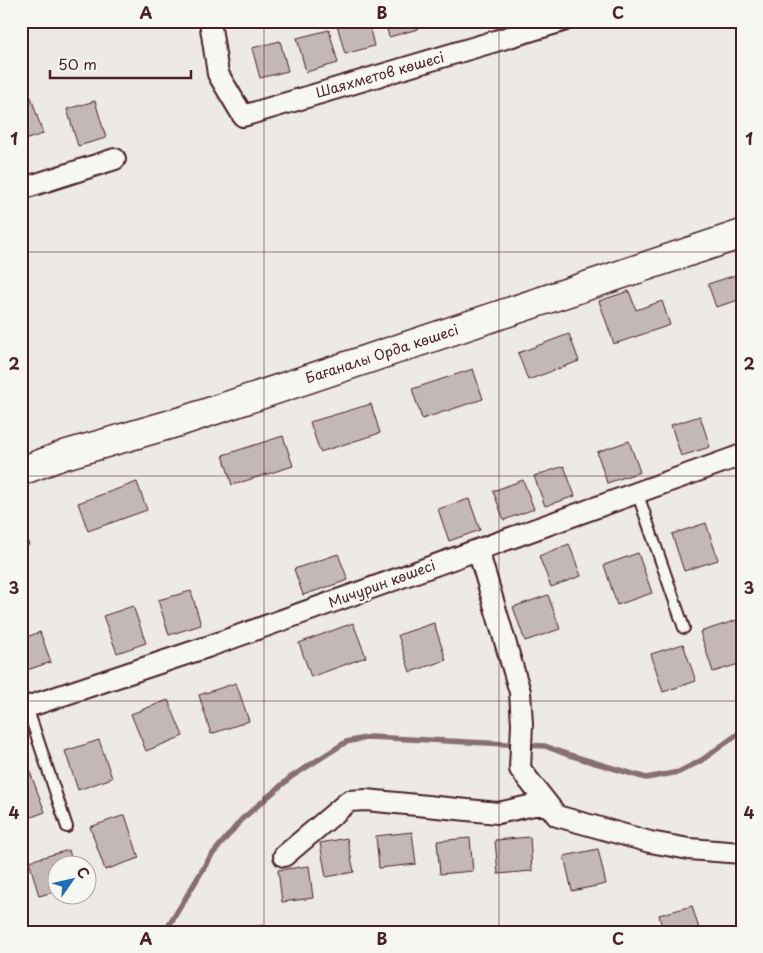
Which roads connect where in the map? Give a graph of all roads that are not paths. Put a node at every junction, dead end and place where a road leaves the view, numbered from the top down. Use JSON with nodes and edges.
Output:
{"nodes":[{"id":1,"x":210,"y":21,"type":"edge"},
{"id":2,"x":564,"y":21,"type":"edge"},
{"id":3,"x":115,"y":159,"type":"dead end"},
{"id":4,"x":21,"y":189,"type":"edge"},
{"id":5,"x":742,"y":234,"type":"edge"},
{"id":6,"x":742,"y":455,"type":"edge"},
{"id":7,"x":21,"y":471,"type":"edge"},
{"id":8,"x":637,"y":492,"type":"junction"},
{"id":9,"x":478,"y":550,"type":"junction"},
{"id":10,"x":684,"y":628,"type":"dead end"},
{"id":11,"x":24,"y":708,"type":"edge"},
{"id":12,"x":548,"y":805,"type":"junction"},
{"id":13,"x":67,"y":827,"type":"dead end"},
{"id":14,"x":742,"y":853,"type":"edge"},
{"id":15,"x":284,"y":856,"type":"dead end"}],
"edges":[{"from":1,"to":2,"type":"street","name":"Шаяхметов көшесі"},
{"from":3,"to":4,"type":"street"},
{"from":5,"to":7,"type":"street","name":"Бағаналы Орда көшесі"},
{"from":6,"to":8,"type":"street","name":"Мичурин көшесі"},
{"from":8,"to":9,"type":"street","name":"Мичурин көшесі"},
{"from":8,"to":10,"type":"lane"},
{"from":9,"to":11,"type":"street","name":"Мичурин көшесі"},
{"from":9,"to":12,"type":"street"},
{"from":11,"to":13,"type":"lane"},
{"from":12,"to":14,"type":"street"},
{"from":12,"to":15,"type":"street"}]}
